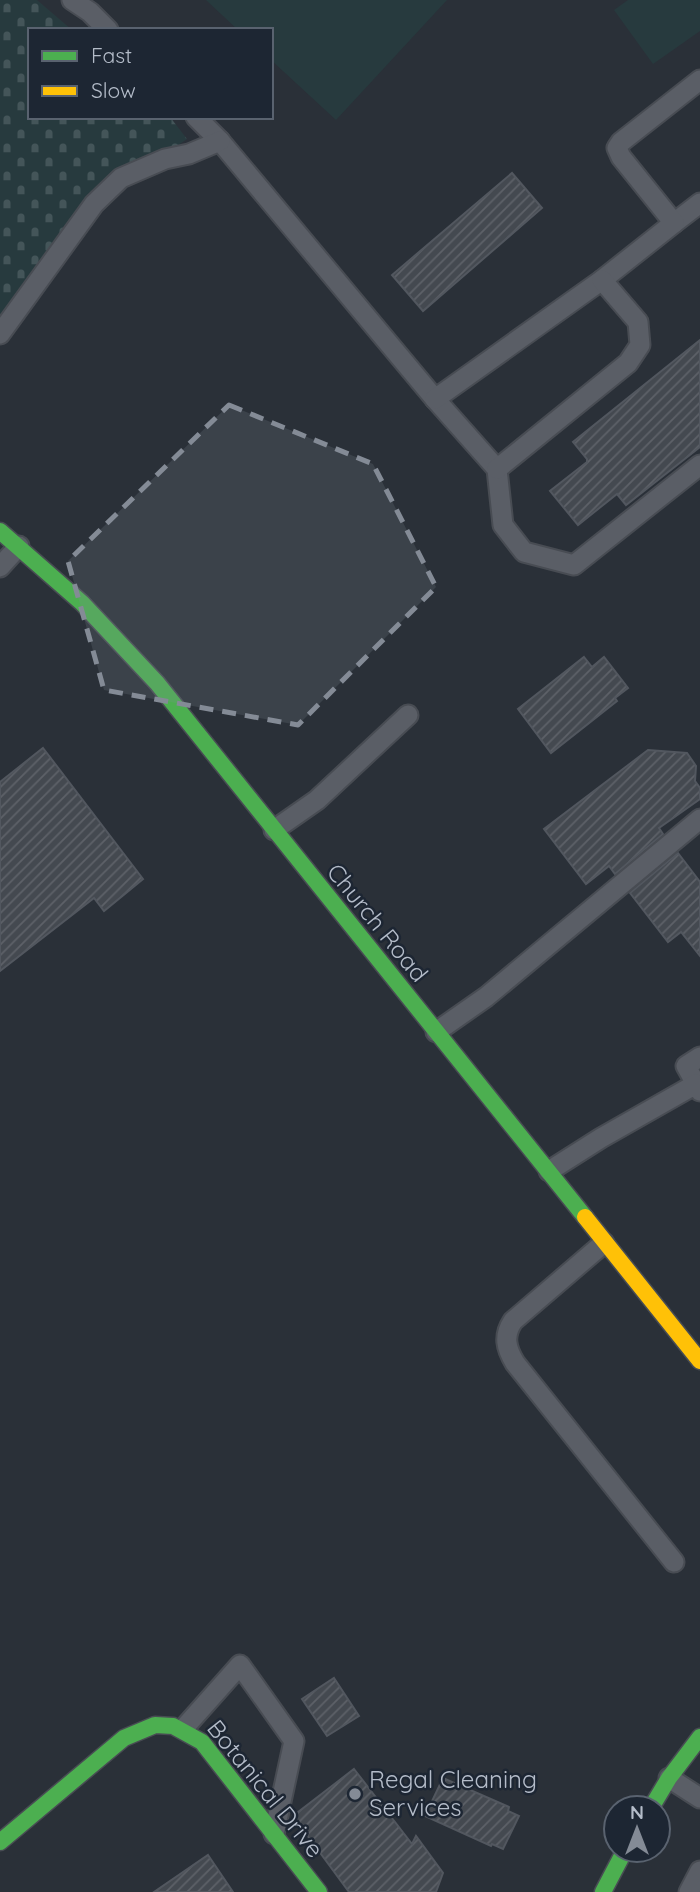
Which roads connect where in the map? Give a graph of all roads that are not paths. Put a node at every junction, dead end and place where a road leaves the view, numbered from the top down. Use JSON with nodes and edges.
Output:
{"nodes":[{"id":1,"x":72,"y":0,"type":"edge"},
{"id":2,"x":106,"y":28,"type":"edge"},
{"id":3,"x":700,"y":80,"type":"edge"},
{"id":4,"x":198,"y":119,"type":"edge"},
{"id":5,"x":220,"y":141,"type":"junction"},
{"id":6,"x":700,"y":203,"type":"edge"},
{"id":7,"x":674,"y":223,"type":"junction"},
{"id":8,"x":602,"y":280,"type":"junction"},
{"id":9,"x":0,"y":334,"type":"edge"},
{"id":10,"x":435,"y":399,"type":"junction"},
{"id":11,"x":700,"y":465,"type":"edge"},
{"id":12,"x":497,"y":469,"type":"junction"},
{"id":13,"x":0,"y":531,"type":"edge"},
{"id":14,"x":19,"y":546,"type":"junction"},
{"id":15,"x":0,"y":567,"type":"edge"},
{"id":16,"x":408,"y":715,"type":"dead end"},
{"id":17,"x":700,"y":819,"type":"edge"},
{"id":18,"x":274,"y":830,"type":"junction"},
{"id":19,"x":436,"y":1032,"type":"junction"},
{"id":20,"x":700,"y":1057,"type":"edge"},
{"id":21,"x":698,"y":1088,"type":"edge"},
{"id":22,"x":549,"y":1171,"type":"junction"},
{"id":23,"x":604,"y":1243,"type":"junction"},
{"id":24,"x":700,"y":1361,"type":"edge"},
{"id":25,"x":674,"y":1562,"type":"dead end"},
{"id":26,"x":184,"y":1728,"type":"junction"},
{"id":27,"x":700,"y":1737,"type":"edge"},
{"id":28,"x":669,"y":1777,"type":"junction"},
{"id":29,"x":659,"y":1794,"type":"edge"},
{"id":30,"x":700,"y":1798,"type":"edge"},
{"id":31,"x":274,"y":1835,"type":"junction"},
{"id":32,"x":0,"y":1842,"type":"edge"},
{"id":33,"x":618,"y":1864,"type":"edge"},
{"id":34,"x":700,"y":1871,"type":"edge"},
{"id":35,"x":319,"y":1892,"type":"edge"},
{"id":36,"x":603,"y":1892,"type":"edge"},
{"id":37,"x":689,"y":1892,"type":"edge"}],
"edges":[{"from":1,"to":2,"type":"lane"},
{"from":3,"to":7,"type":"lane"},
{"from":4,"to":5,"type":"lane"},
{"from":5,"to":9,"type":"lane"},
{"from":5,"to":10,"type":"lane"},
{"from":6,"to":7,"type":"lane"},
{"from":7,"to":8,"type":"lane"},
{"from":8,"to":10,"type":"lane"},
{"from":8,"to":12,"type":"lane"},
{"from":10,"to":12,"type":"lane"},
{"from":11,"to":12,"type":"lane"},
{"from":13,"to":14,"type":"main road","name":"Church Road"},
{"from":14,"to":15,"type":"lane"},
{"from":14,"to":18,"type":"main road","name":"Church Road"},
{"from":16,"to":18,"type":"lane"},
{"from":17,"to":19,"type":"lane"},
{"from":18,"to":19,"type":"main road","name":"Church Road"},
{"from":19,"to":22,"type":"main road","name":"Church Road"},
{"from":20,"to":21,"type":"lane"},
{"from":21,"to":22,"type":"lane"},
{"from":22,"to":23,"type":"main road","name":"Church Road"},
{"from":23,"to":24,"type":"main road","name":"Church Road"},
{"from":23,"to":25,"type":"lane"},
{"from":26,"to":31,"type":"main road","name":"Botanical Drive"},
{"from":26,"to":31,"type":"lane"},
{"from":26,"to":32,"type":"main road","name":"Botanical Drive"},
{"from":27,"to":28,"type":"main road"},
{"from":28,"to":29,"type":"main road"},
{"from":28,"to":30,"type":"lane"},
{"from":31,"to":35,"type":"main road","name":"Botanical Drive"},
{"from":33,"to":36,"type":"main road"},
{"from":34,"to":37,"type":"lane"}]}
